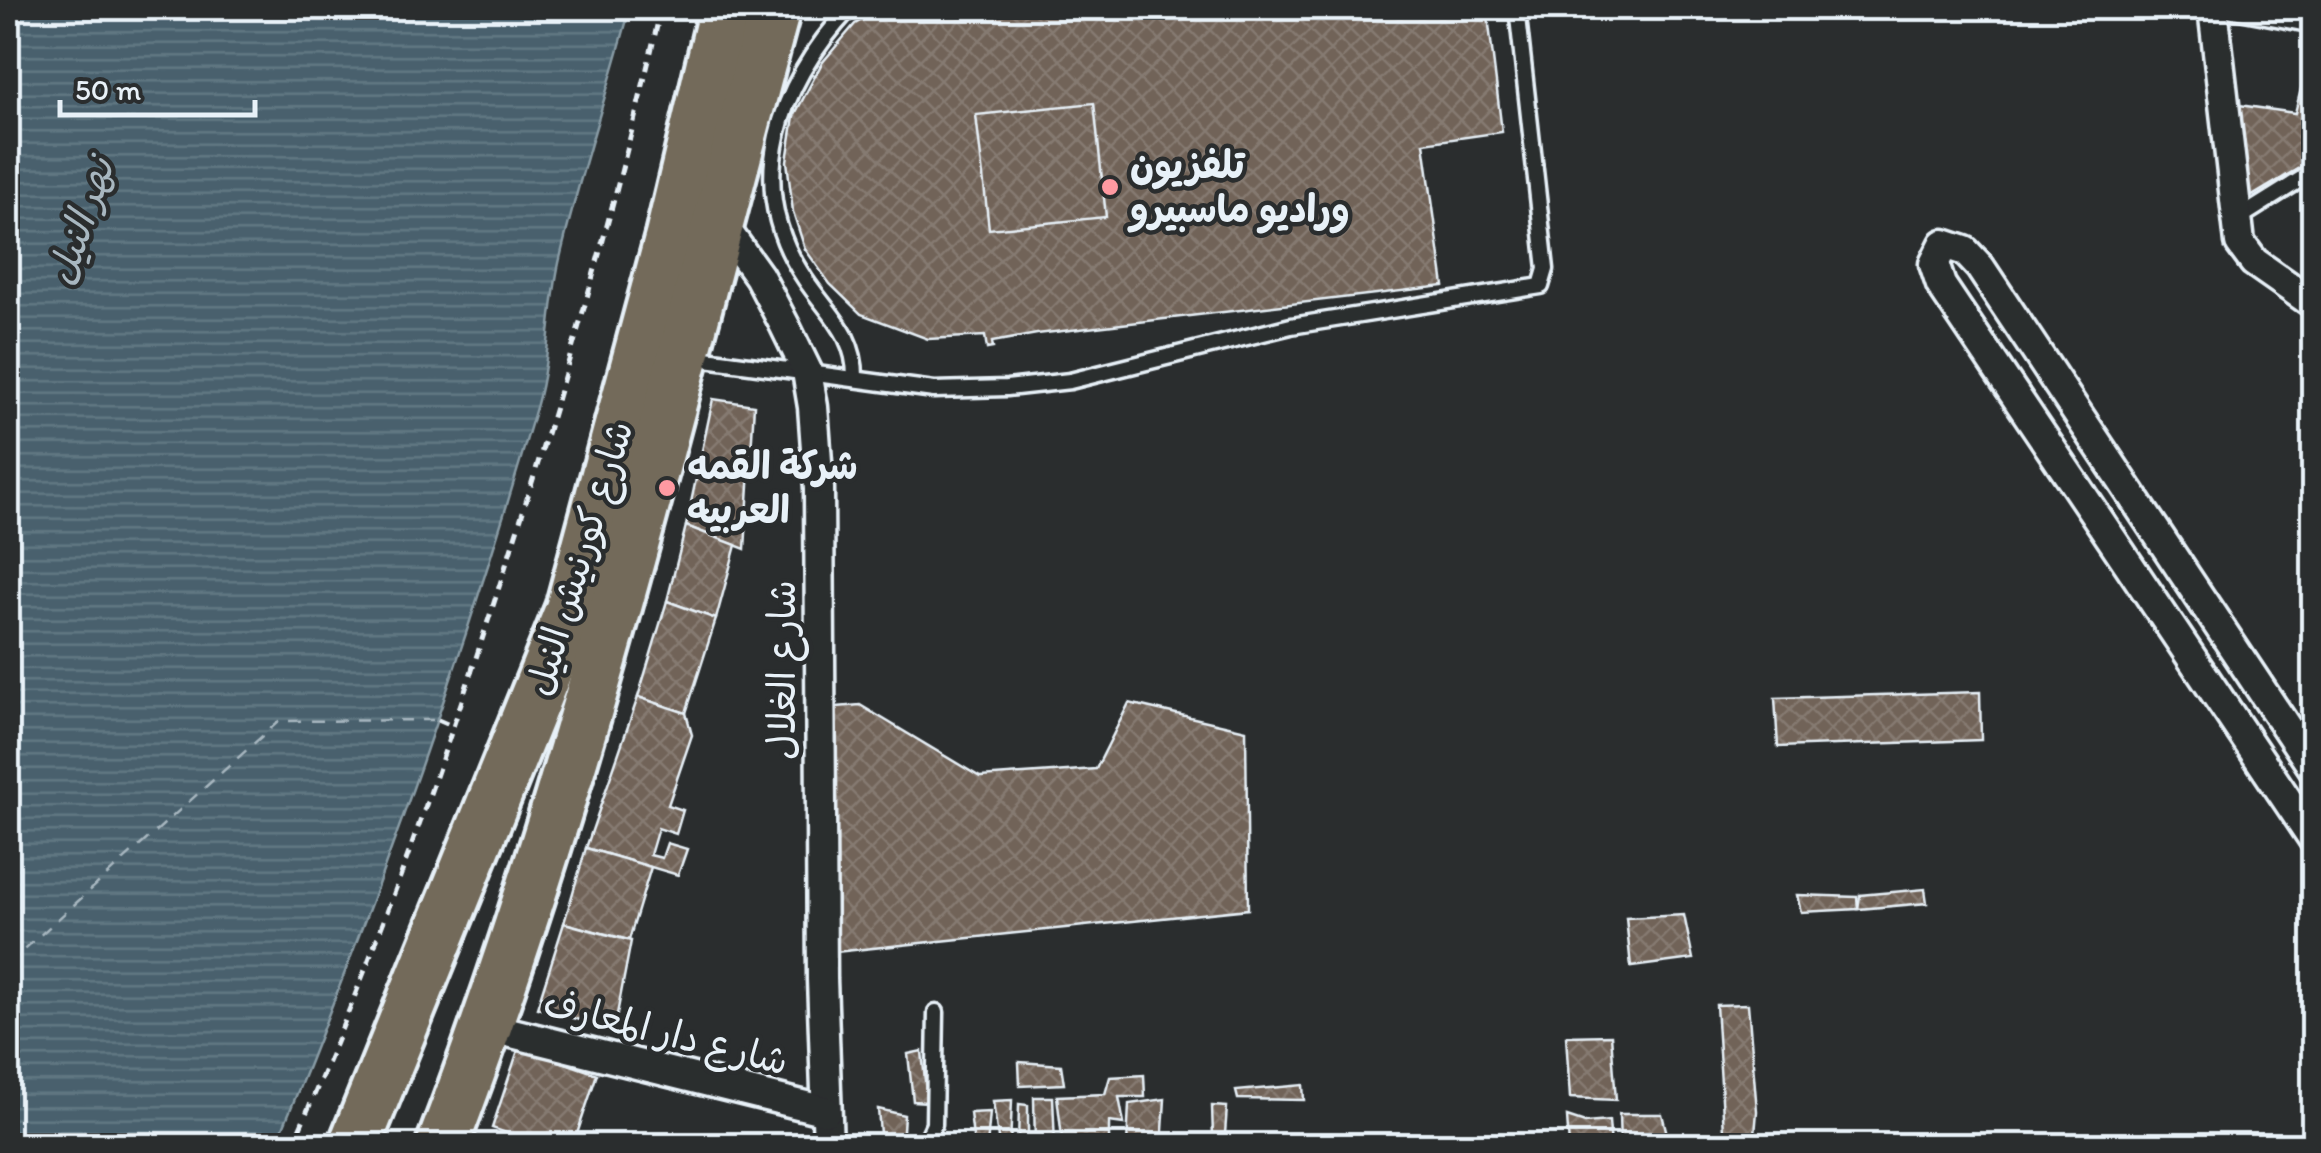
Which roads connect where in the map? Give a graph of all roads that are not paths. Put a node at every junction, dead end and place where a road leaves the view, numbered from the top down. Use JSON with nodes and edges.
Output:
{"nodes":[{"id":1,"x":725,"y":8,"type":"edge"},
{"id":2,"x":775,"y":8,"type":"edge"},
{"id":3,"x":850,"y":8,"type":"edge"},
{"id":4,"x":1518,"y":8,"type":"edge"},
{"id":5,"x":2213,"y":8,"type":"edge"},
{"id":6,"x":2223,"y":8,"type":"edge"},
{"id":7,"x":2314,"y":25,"type":"edge"},
{"id":8,"x":2314,"y":171,"type":"edge"},
{"id":9,"x":718,"y":218,"type":"junction"},
{"id":10,"x":2236,"y":220,"type":"junction"},
{"id":11,"x":2314,"y":304,"type":"edge"},
{"id":12,"x":684,"y":356,"type":"junction"},
{"id":13,"x":807,"y":371,"type":"junction"},
{"id":14,"x":855,"y":379,"type":"junction"},
{"id":15,"x":536,"y":701,"type":"junction"},
{"id":16,"x":2314,"y":769,"type":"edge"},
{"id":17,"x":2314,"y":840,"type":"edge"},
{"id":18,"x":936,"y":1012,"type":"dead end"},
{"id":19,"x":488,"y":1026,"type":"junction"},
{"id":20,"x":826,"y":1111,"type":"junction"},
{"id":21,"x":354,"y":1146,"type":"edge"},
{"id":22,"x":386,"y":1146,"type":"edge"},
{"id":23,"x":442,"y":1146,"type":"edge"},
{"id":24,"x":828,"y":1146,"type":"edge"},
{"id":25,"x":924,"y":1146,"type":"edge"}],
"edges":[{"from":1,"to":15,"type":"highway","name":"شارع كورنيش النيل"},
{"from":2,"to":9,"type":"highway","name":"شارع كورنيش النيل"},
{"from":3,"to":14,"type":"lane"},
{"from":4,"to":14,"type":"lane"},
{"from":5,"to":10,"type":"street"},
{"from":6,"to":7,"type":"lane"},
{"from":8,"to":10,"type":"lane"},
{"from":9,"to":12,"type":"highway","name":"شارع كورنيش النيل"},
{"from":9,"to":13,"type":"street","name":"شارع الغلال"},
{"from":10,"to":11,"type":"street"},
{"from":12,"to":13,"type":"lane"},
{"from":12,"to":19,"type":"highway","name":"شارع كورنيش النيل"},
{"from":13,"to":14,"type":"lane"},
{"from":13,"to":20,"type":"street","name":"شارع الغلال"},
{"from":15,"to":21,"type":"highway","name":"شارع كورنيش النيل"},
{"from":15,"to":22,"type":"highway"},
{"from":16,"to":17,"type":"street"},
{"from":18,"to":25,"type":"lane"},
{"from":19,"to":20,"type":"street","name":"شارع دار المعارف"},
{"from":19,"to":23,"type":"highway","name":"شارع كورنيش النيل"},
{"from":20,"to":24,"type":"street","name":"شارع الغلال"}]}
